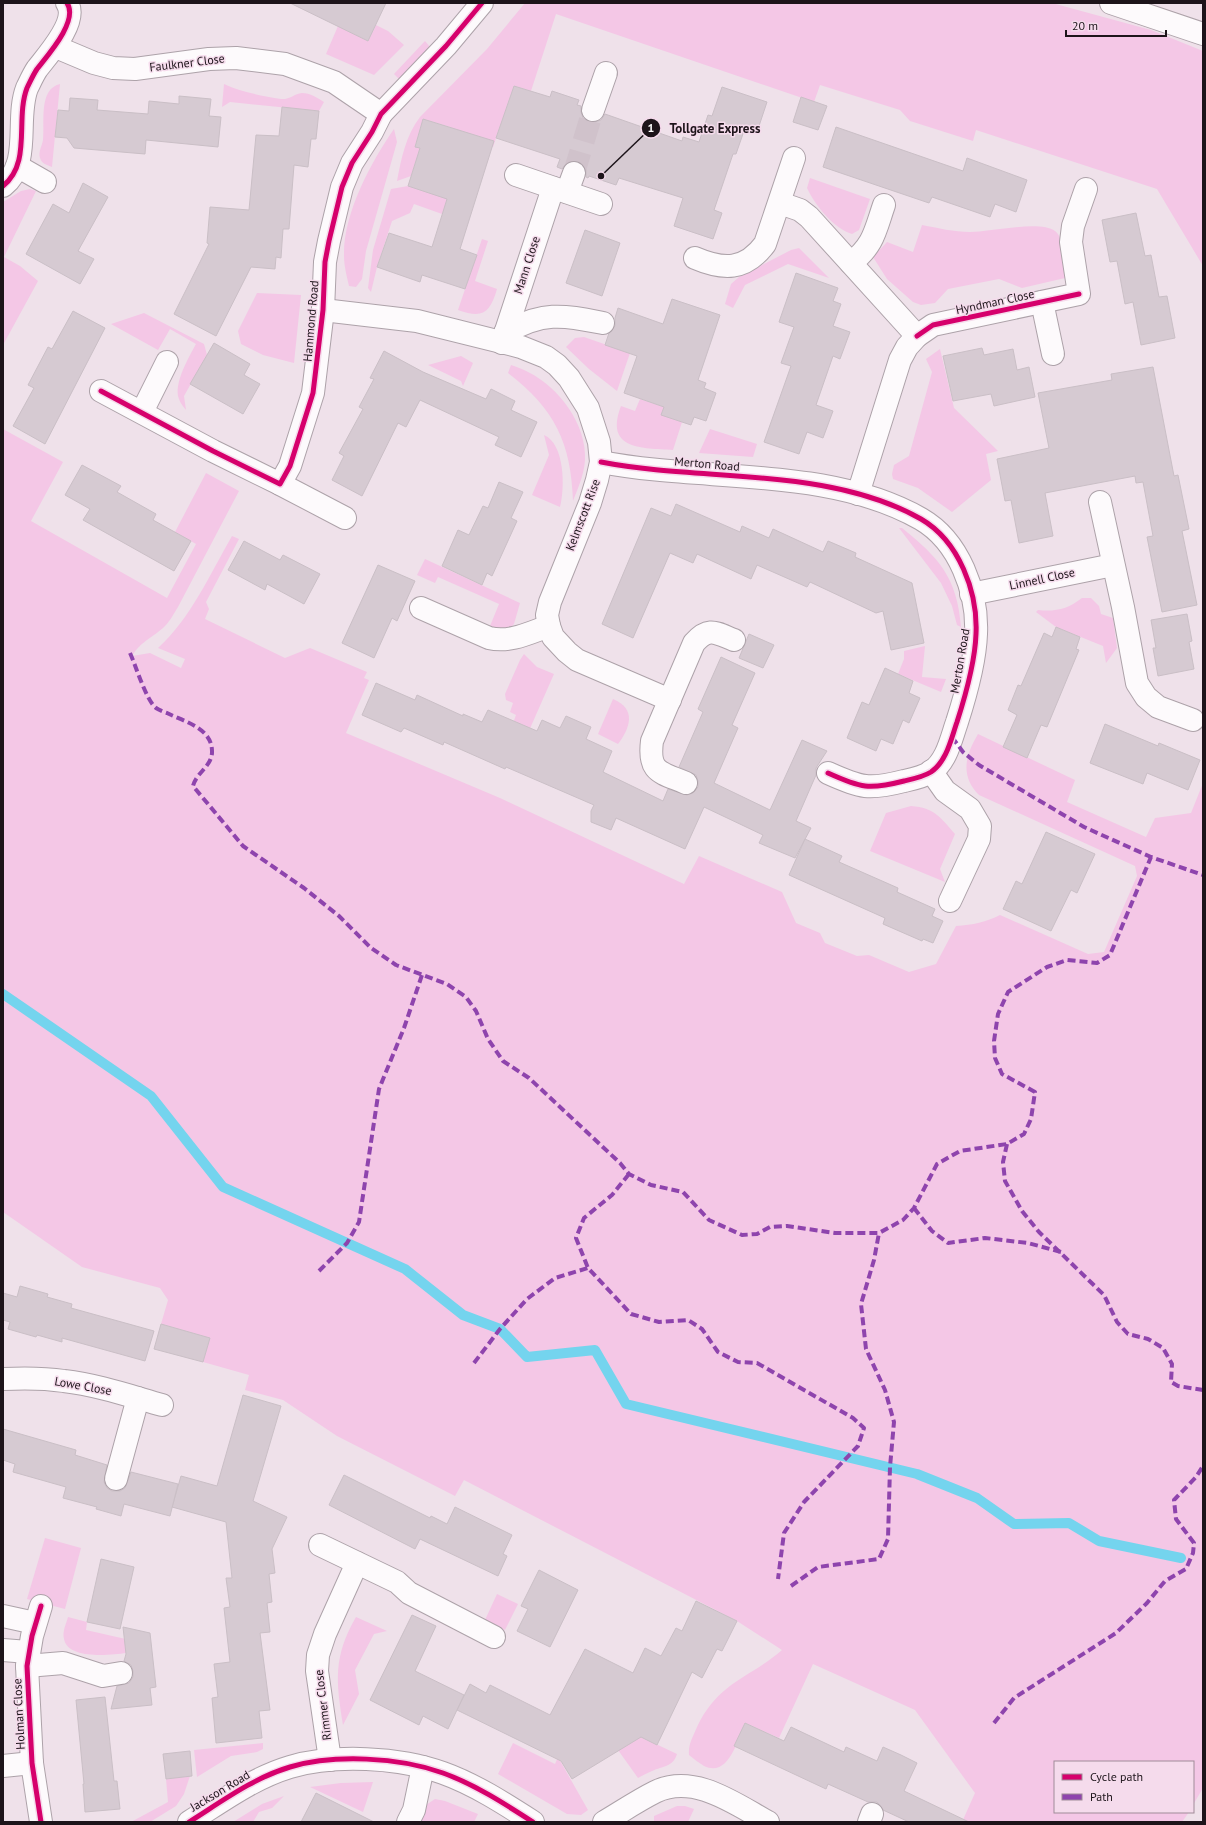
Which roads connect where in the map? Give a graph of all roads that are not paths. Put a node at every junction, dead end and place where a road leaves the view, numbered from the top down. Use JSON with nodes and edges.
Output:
{"nodes":[{"id":1,"x":67,"y":3,"type":"edge"},
{"id":2,"x":482,"y":3,"type":"edge"},
{"id":3,"x":1111,"y":3,"type":"edge"},
{"id":4,"x":1203,"y":34,"type":"edge"},
{"id":5,"x":56,"y":47,"type":"junction"},
{"id":6,"x":606,"y":73,"type":"dead end"},
{"id":7,"x":593,"y":110,"type":"tunnel mouth"},
{"id":8,"x":381,"y":114,"type":"junction"},
{"id":9,"x":794,"y":158,"type":"dead end"},
{"id":10,"x":17,"y":166,"type":"junction"},
{"id":11,"x":516,"y":175,"type":"dead end"},
{"id":12,"x":45,"y":182,"type":"dead end"},
{"id":13,"x":564,"y":184,"type":"junction"},
{"id":14,"x":3,"y":186,"type":"edge"},
{"id":15,"x":1086,"y":189,"type":"dead end"},
{"id":16,"x":780,"y":203,"type":"junction"},
{"id":17,"x":601,"y":204,"type":"dead end"},
{"id":18,"x":884,"y":205,"type":"dead end"},
{"id":19,"x":695,"y":258,"type":"dead end"},
{"id":20,"x":851,"y":263,"type":"junction"},
{"id":21,"x":1042,"y":302,"type":"junction"},
{"id":22,"x":323,"y":310,"type":"junction"},
{"id":23,"x":603,"y":323,"type":"dead end"},
{"id":24,"x":917,"y":336,"type":"junction"},
{"id":25,"x":503,"y":338,"type":"junction"},
{"id":26,"x":1053,"y":354,"type":"dead end"},
{"id":27,"x":167,"y":362,"type":"dead end"},
{"id":28,"x":101,"y":391,"type":"dead end"},
{"id":29,"x":142,"y":412,"type":"junction"},
{"id":30,"x":601,"y":462,"type":"junction"},
{"id":31,"x":280,"y":484,"type":"junction"},
{"id":32,"x":858,"y":494,"type":"junction"},
{"id":33,"x":1100,"y":502,"type":"dead end"},
{"id":34,"x":345,"y":518,"type":"dead end"},
{"id":35,"x":1113,"y":565,"type":"junction"},
{"id":36,"x":971,"y":594,"type":"junction"},
{"id":37,"x":421,"y":608,"type":"dead end"},
{"id":38,"x":549,"y":626,"type":"junction"},
{"id":39,"x":734,"y":640,"type":"dead end"},
{"id":40,"x":670,"y":700,"type":"junction"},
{"id":41,"x":1193,"y":720,"type":"dead end"},
{"id":42,"x":931,"y":771,"type":"junction"},
{"id":43,"x":828,"y":773,"type":"dead end"},
{"id":44,"x":686,"y":783,"type":"dead end"},
{"id":45,"x":950,"y":900,"type":"dead end"},
{"id":46,"x":3,"y":1379,"type":"edge"},
{"id":47,"x":138,"y":1398,"type":"junction"},
{"id":48,"x":162,"y":1405,"type":"dead end"},
{"id":49,"x":116,"y":1479,"type":"dead end"},
{"id":50,"x":320,"y":1545,"type":"dead end"},
{"id":51,"x":357,"y":1563,"type":"junction"},
{"id":52,"x":3,"y":1616,"type":"edge"},
{"id":53,"x":494,"y":1637,"type":"dead end"},
{"id":54,"x":3,"y":1650,"type":"edge"},
{"id":55,"x":27,"y":1659,"type":"junction"},
{"id":56,"x":122,"y":1674,"type":"dead end"},
{"id":57,"x":330,"y":1760,"type":"junction"},
{"id":58,"x":32,"y":1763,"type":"junction"},
{"id":59,"x":3,"y":1766,"type":"edge"},
{"id":60,"x":423,"y":1768,"type":"junction"},
{"id":61,"x":41,"y":1822,"type":"edge"},
{"id":62,"x":189,"y":1822,"type":"edge"},
{"id":63,"x":408,"y":1822,"type":"edge"},
{"id":64,"x":533,"y":1822,"type":"edge"},
{"id":65,"x":604,"y":1822,"type":"edge"},
{"id":66,"x":768,"y":1822,"type":"edge"}],
"edges":[{"from":1,"to":5,"type":"street"},
{"from":2,"to":8,"type":"street","name":"Hammond Road"},
{"from":3,"to":4,"type":"street"},
{"from":5,"to":8,"type":"street","name":"Faulkner Close"},
{"from":5,"to":10,"type":"street"},
{"from":6,"to":7,"type":"street"},
{"from":8,"to":22,"type":"street","name":"Hammond Road"},
{"from":9,"to":16,"type":"street"},
{"from":10,"to":12,"type":"street"},
{"from":10,"to":14,"type":"street"},
{"from":11,"to":13,"type":"street"},
{"from":13,"to":17,"type":"street"},
{"from":13,"to":25,"type":"street","name":"Mann Close"},
{"from":15,"to":21,"type":"street","name":"Hyndman Close"},
{"from":16,"to":19,"type":"street"},
{"from":16,"to":20,"type":"street"},
{"from":18,"to":20,"type":"street"},
{"from":20,"to":24,"type":"street"},
{"from":21,"to":24,"type":"street","name":"Hyndman Close"},
{"from":21,"to":26,"type":"street"},
{"from":22,"to":25,"type":"street","name":"Kelmscott Rise"},
{"from":22,"to":31,"type":"street","name":"Hammond Road"},
{"from":23,"to":25,"type":"street"},
{"from":24,"to":32,"type":"street","name":"Hyndman Close"},
{"from":25,"to":30,"type":"street","name":"Kelmscott Rise"},
{"from":27,"to":29,"type":"street"},
{"from":28,"to":29,"type":"street"},
{"from":29,"to":31,"type":"street"},
{"from":30,"to":32,"type":"street","name":"Merton Road"},
{"from":30,"to":38,"type":"street","name":"Kelmscott Rise"},
{"from":31,"to":34,"type":"street"},
{"from":32,"to":36,"type":"street","name":"Merton Road"},
{"from":33,"to":35,"type":"street"},
{"from":35,"to":36,"type":"street","name":"Linnell Close"},
{"from":35,"to":41,"type":"street"},
{"from":36,"to":42,"type":"street","name":"Merton Road"},
{"from":37,"to":38,"type":"street"},
{"from":38,"to":40,"type":"street","name":"Kelmscott Rise"},
{"from":39,"to":40,"type":"street"},
{"from":40,"to":44,"type":"street"},
{"from":42,"to":43,"type":"street","name":"Merton Road"},
{"from":42,"to":45,"type":"street"},
{"from":46,"to":47,"type":"street","name":"Lowe Close"},
{"from":47,"to":48,"type":"street","name":"Lowe Close"},
{"from":47,"to":49,"type":"street"},
{"from":50,"to":51,"type":"street"},
{"from":51,"to":53,"type":"street"},
{"from":51,"to":57,"type":"street","name":"Rimmer Close"},
{"from":52,"to":55,"type":"street","name":"Holman Close"},
{"from":54,"to":55,"type":"street"},
{"from":55,"to":56,"type":"street","name":"Holman Close"},
{"from":55,"to":58,"type":"street","name":"Holman Close"},
{"from":57,"to":60,"type":"street","name":"Jackson Road"},
{"from":57,"to":62,"type":"street","name":"Jackson Road"},
{"from":58,"to":59,"type":"street"},
{"from":58,"to":61,"type":"street","name":"Holman Close"},
{"from":60,"to":63,"type":"street"},
{"from":60,"to":64,"type":"street","name":"Jackson Road"},
{"from":65,"to":66,"type":"street"}]}
